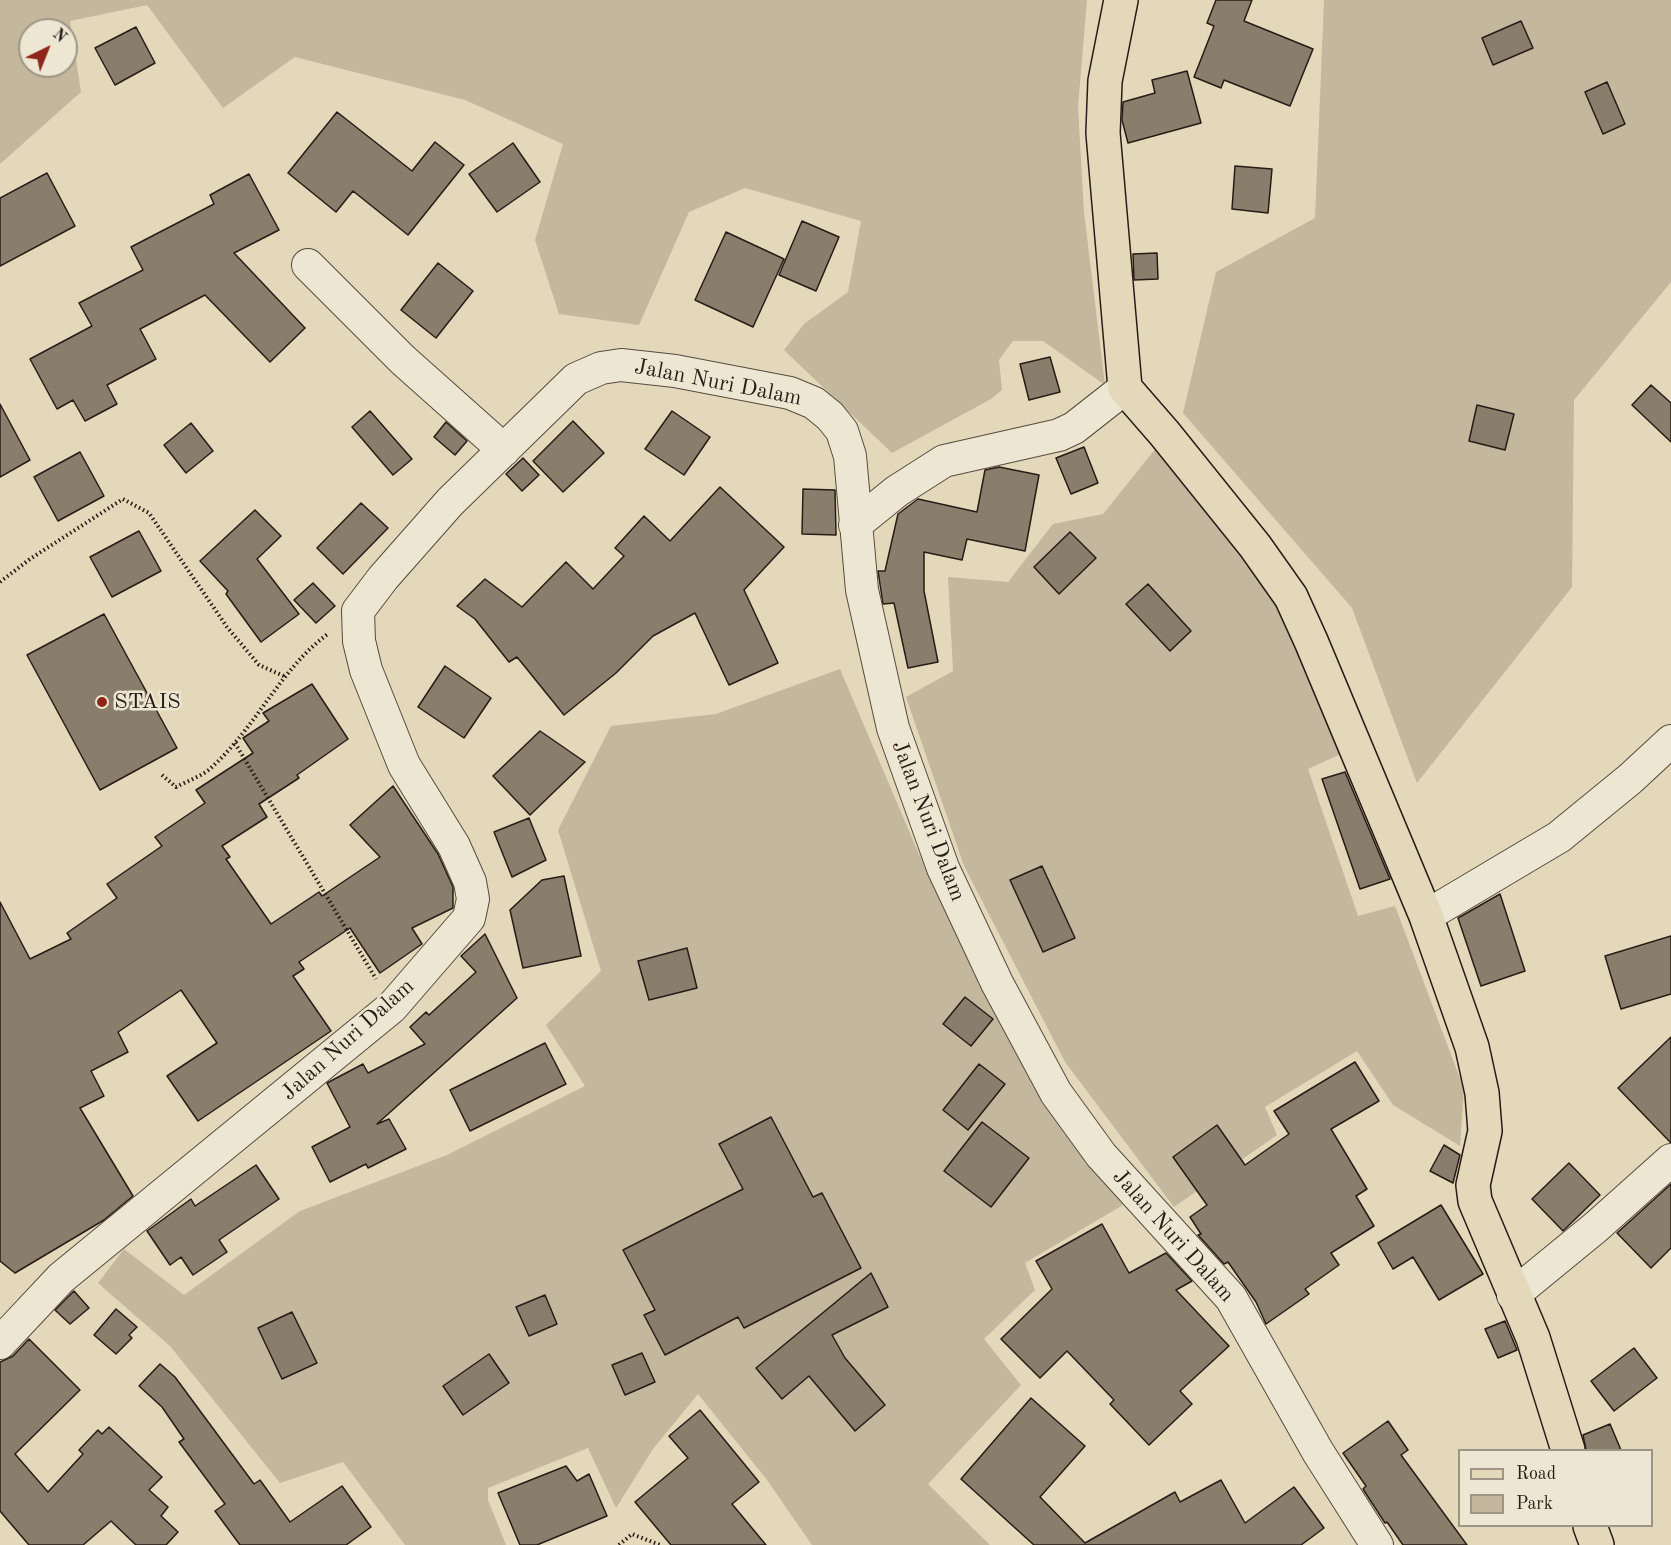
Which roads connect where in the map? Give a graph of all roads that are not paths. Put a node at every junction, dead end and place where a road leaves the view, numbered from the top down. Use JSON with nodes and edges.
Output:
{"nodes":[{"id":1,"x":1121,"y":0,"type":"edge"},
{"id":2,"x":308,"y":265,"type":"dead end"},
{"id":3,"x":1125,"y":388,"type":"junction"},
{"id":4,"x":504,"y":450,"type":"junction"},
{"id":5,"x":855,"y":525,"type":"junction"},
{"id":6,"x":1671,"y":741,"type":"edge"},
{"id":7,"x":1426,"y":916,"type":"junction"},
{"id":8,"x":1671,"y":1160,"type":"edge"},
{"id":9,"x":1513,"y":1294,"type":"junction"},
{"id":10,"x":0,"y":1343,"type":"edge"},
{"id":11,"x":1568,"y":1449,"type":"edge"},
{"id":12,"x":1590,"y":1527,"type":"edge"},
{"id":13,"x":1377,"y":1545,"type":"edge"},
{"id":14,"x":1597,"y":1545,"type":"edge"}],
"edges":[{"from":1,"to":3,"type":"main road"},
{"from":2,"to":4,"type":"street"},
{"from":3,"to":5,"type":"street"},
{"from":3,"to":7,"type":"main road"},
{"from":4,"to":5,"type":"street","name":"Jalan Nuri Dalam"},
{"from":4,"to":10,"type":"street","name":"Jalan Nuri Dalam"},
{"from":5,"to":13,"type":"street","name":"Jalan Nuri Dalam"},
{"from":6,"to":7,"type":"street"},
{"from":7,"to":9,"type":"main road"},
{"from":8,"to":9,"type":"street"},
{"from":9,"to":11,"type":"main road"},
{"from":12,"to":14,"type":"main road"}]}
